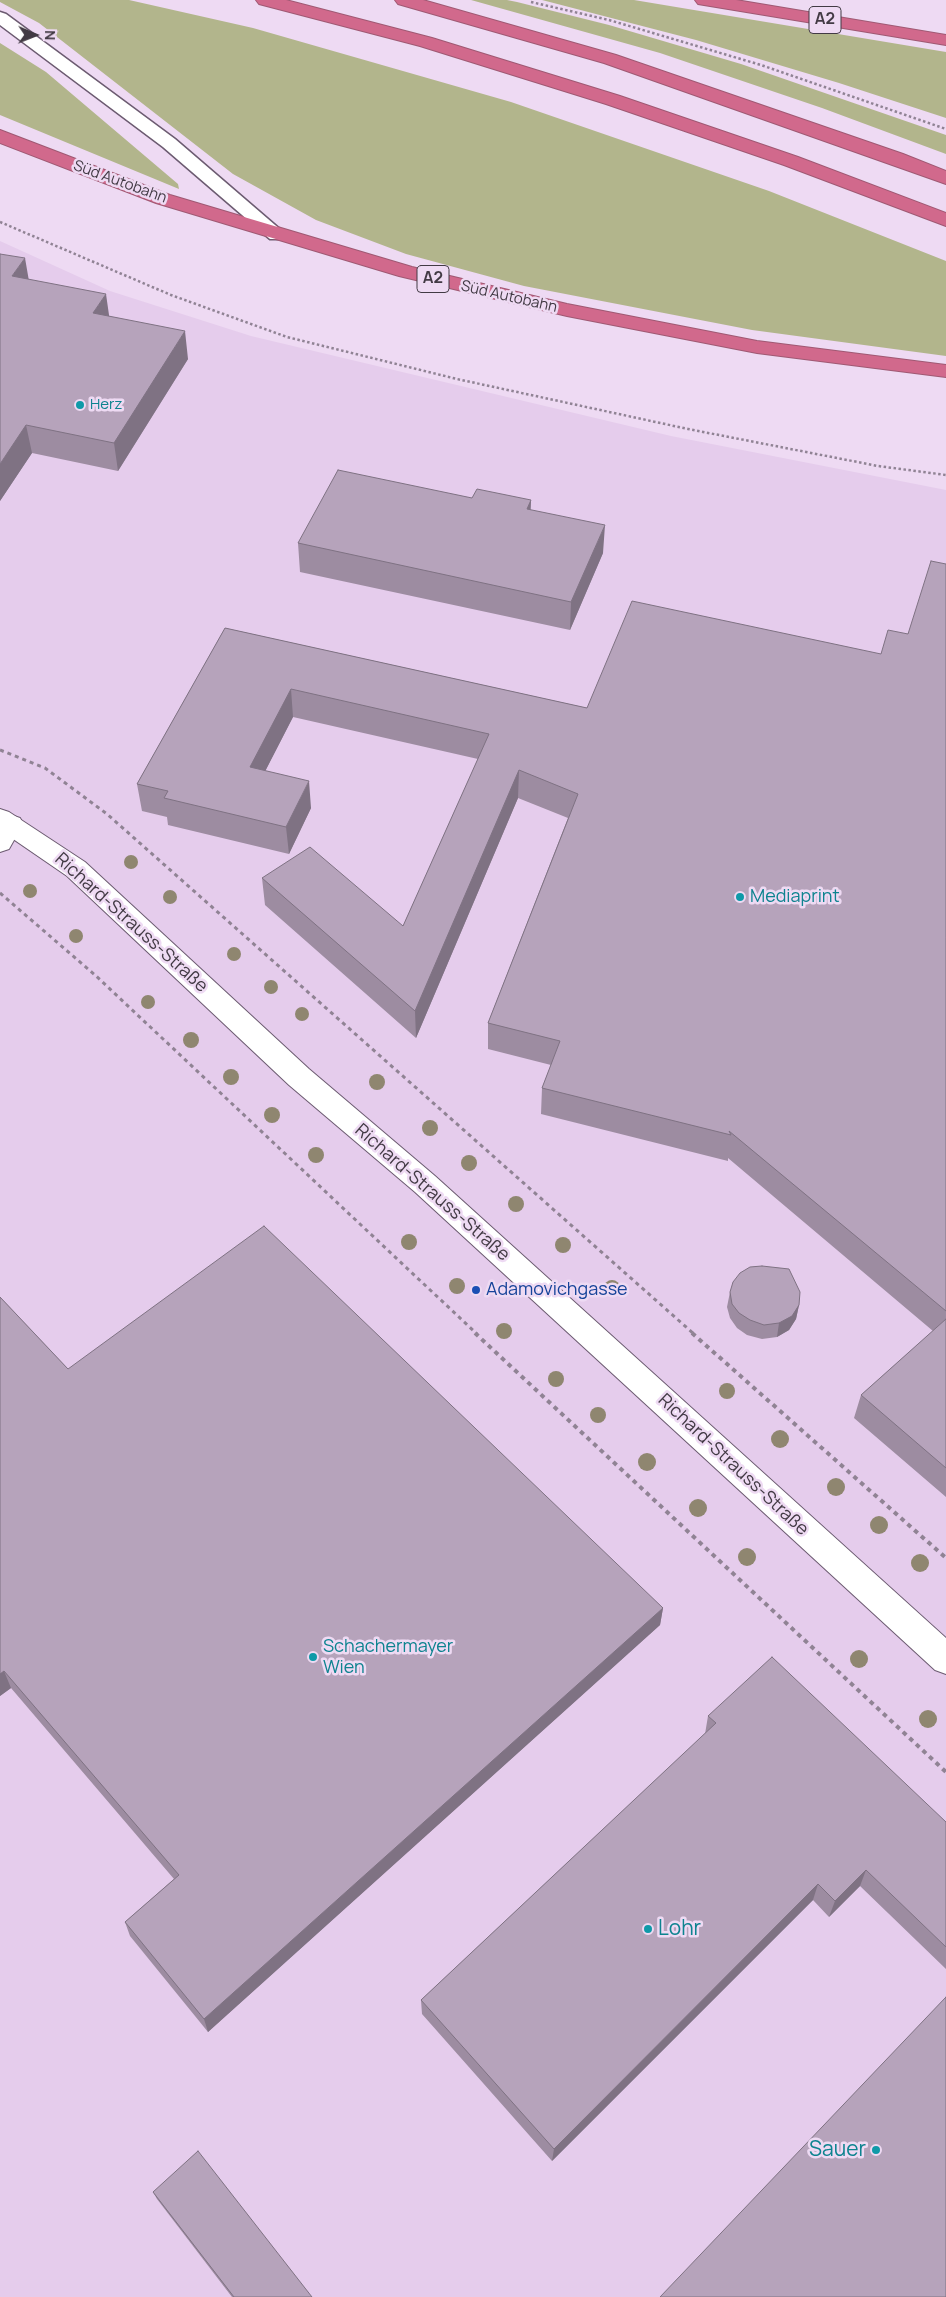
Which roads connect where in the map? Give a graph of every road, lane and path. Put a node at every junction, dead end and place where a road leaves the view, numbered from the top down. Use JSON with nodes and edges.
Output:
{"nodes":[{"id":1,"x":265,"y":0,"type":"edge"},
{"id":2,"x":404,"y":0,"type":"edge"},
{"id":3,"x":524,"y":0,"type":"edge"},
{"id":4,"x":704,"y":0,"type":"edge"},
{"id":5,"x":0,"y":17,"type":"edge"},
{"id":6,"x":946,"y":40,"type":"edge"},
{"id":7,"x":946,"y":129,"type":"edge"},
{"id":8,"x":0,"y":136,"type":"edge"},
{"id":9,"x":946,"y":178,"type":"edge"},
{"id":10,"x":946,"y":220,"type":"edge"},
{"id":11,"x":0,"y":222,"type":"edge"},
{"id":12,"x":276,"y":235,"type":"junction"},
{"id":13,"x":946,"y":371,"type":"edge"},
{"id":14,"x":946,"y":475,"type":"edge"},
{"id":15,"x":0,"y":750,"type":"edge"},
{"id":16,"x":4,"y":828,"type":"edge"},
{"id":17,"x":0,"y":893,"type":"edge"},
{"id":18,"x":946,"y":1558,"type":"edge"},
{"id":19,"x":946,"y":1659,"type":"edge"},
{"id":20,"x":946,"y":1772,"type":"edge"}],
"edges":[{"from":1,"to":10,"type":"highway"},
{"from":2,"to":9,"type":"highway"},
{"from":3,"to":7,"type":"path"},
{"from":4,"to":6,"type":"highway","number":"A2"},
{"from":5,"to":12,"type":"lane"},
{"from":8,"to":12,"type":"highway","name":"Süd Autobahn","number":"A2"},
{"from":11,"to":14,"type":"path"},
{"from":12,"to":13,"type":"highway","name":"Süd Autobahn","number":"A2"},
{"from":15,"to":18,"type":"path"},
{"from":16,"to":19,"type":"main road","name":"Richard-Strauss-Straße"},
{"from":17,"to":20,"type":"path"}]}
